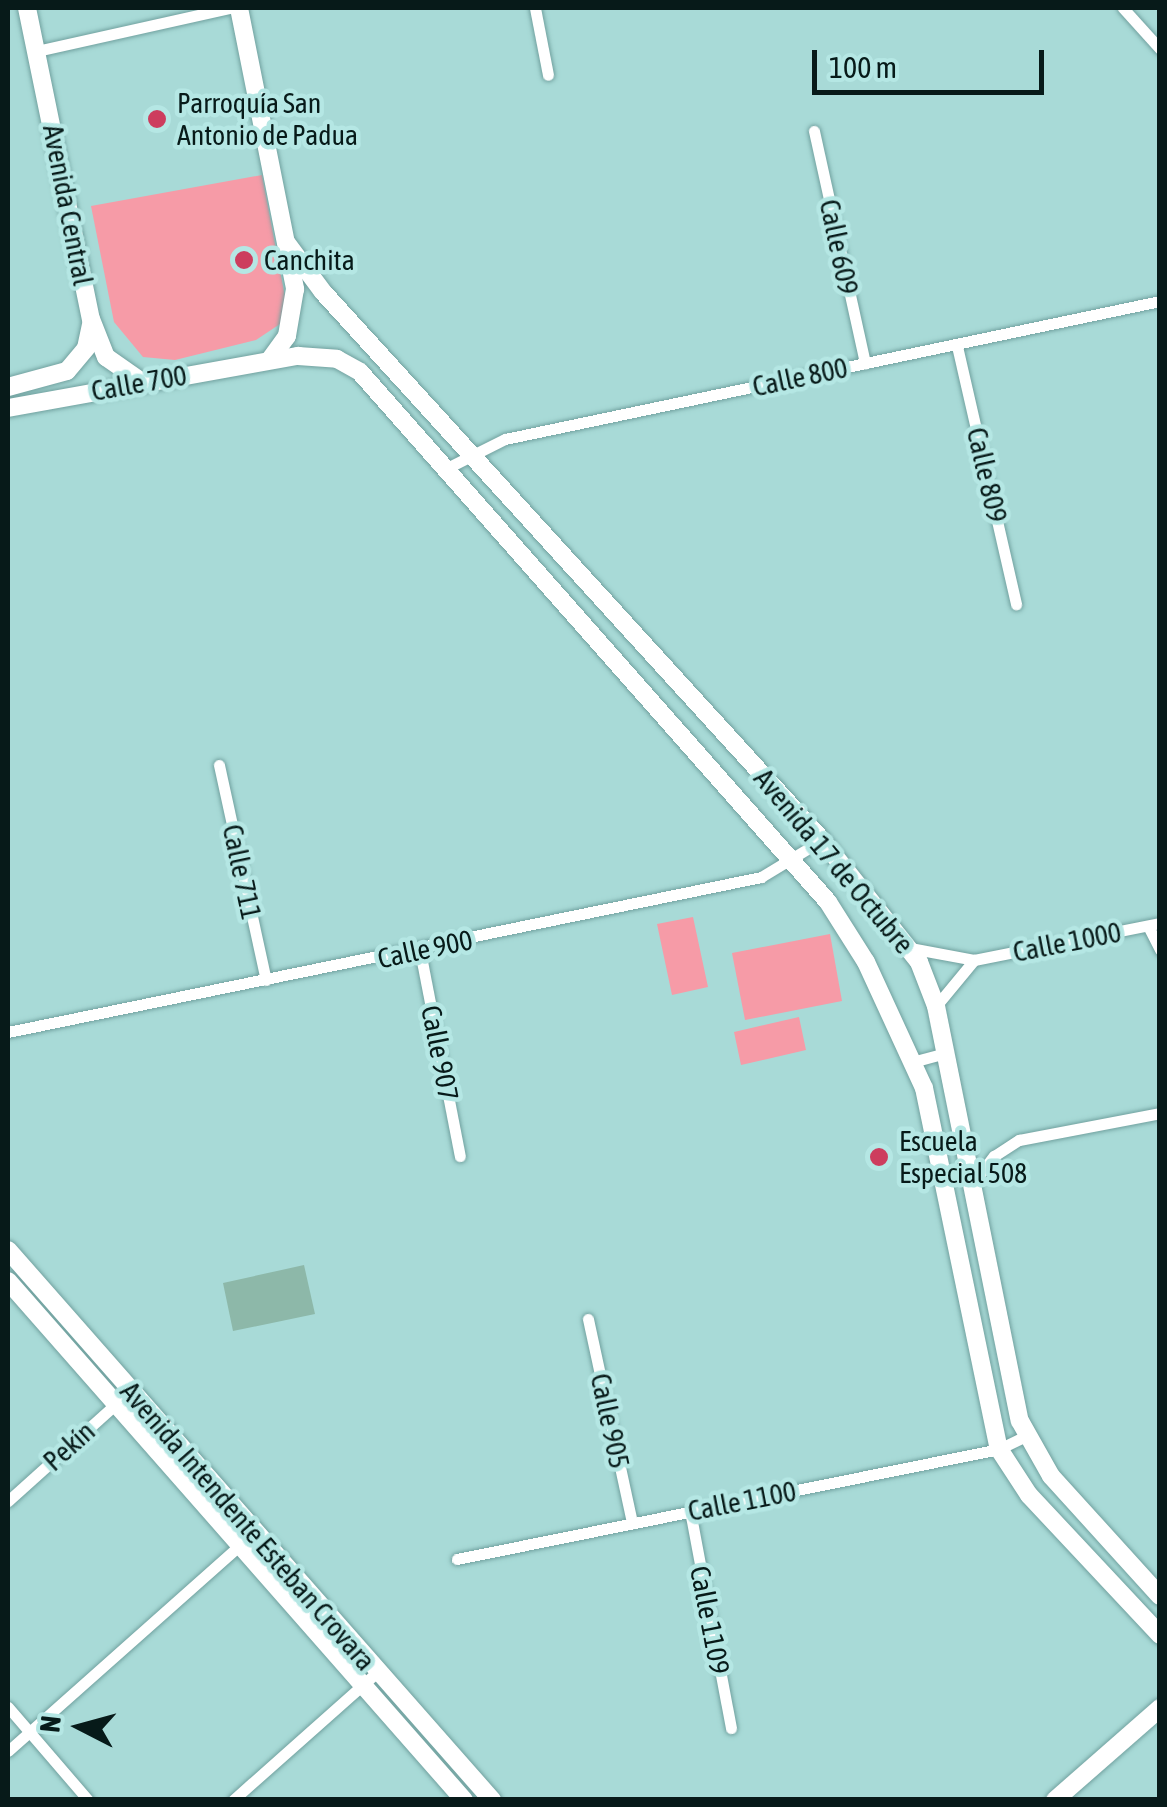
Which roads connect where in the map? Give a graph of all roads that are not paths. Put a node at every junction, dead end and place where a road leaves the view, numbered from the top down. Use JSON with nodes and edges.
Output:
{"nodes":[{"id":1,"x":27,"y":8,"type":"edge"},
{"id":2,"x":230,"y":8,"type":"edge"},
{"id":3,"x":239,"y":8,"type":"edge"},
{"id":4,"x":535,"y":8,"type":"edge"},
{"id":5,"x":1123,"y":8,"type":"edge"},
{"id":6,"x":1160,"y":49,"type":"edge"},
{"id":7,"x":38,"y":51,"type":"junction"},
{"id":8,"x":548,"y":75,"type":"dead end"},
{"id":9,"x":814,"y":131,"type":"dead end"},
{"id":10,"x":286,"y":242,"type":"junction"},
{"id":11,"x":1160,"y":302,"type":"edge"},
{"id":12,"x":92,"y":320,"type":"junction"},
{"id":13,"x":957,"y":346,"type":"junction"},
{"id":14,"x":270,"y":360,"type":"junction"},
{"id":15,"x":865,"y":364,"type":"junction"},
{"id":16,"x":142,"y":382,"type":"junction"},
{"id":17,"x":8,"y":388,"type":"edge"},
{"id":18,"x":8,"y":408,"type":"edge"},
{"id":19,"x":473,"y":452,"type":"junction"},
{"id":20,"x":447,"y":468,"type":"junction"},
{"id":21,"x":1016,"y":604,"type":"dead end"},
{"id":22,"x":219,"y":765,"type":"dead end"},
{"id":23,"x":822,"y":840,"type":"junction"},
{"id":24,"x":791,"y":862,"type":"junction"},
{"id":25,"x":1154,"y":924,"type":"edge"},
{"id":26,"x":910,"y":948,"type":"junction"},
{"id":27,"x":1160,"y":950,"type":"edge"},
{"id":28,"x":420,"y":951,"type":"junction"},
{"id":29,"x":974,"y":960,"type":"junction"},
{"id":30,"x":266,"y":980,"type":"junction"},
{"id":31,"x":936,"y":1006,"type":"junction"},
{"id":32,"x":13,"y":1032,"type":"edge"},
{"id":33,"x":945,"y":1053,"type":"junction"},
{"id":34,"x":916,"y":1061,"type":"junction"},
{"id":35,"x":1160,"y":1113,"type":"edge"},
{"id":36,"x":460,"y":1156,"type":"dead end"},
{"id":37,"x":971,"y":1186,"type":"junction"},
{"id":38,"x":8,"y":1250,"type":"edge"},
{"id":39,"x":8,"y":1281,"type":"edge"},
{"id":40,"x":588,"y":1319,"type":"dead end"},
{"id":41,"x":123,"y":1397,"type":"junction"},
{"id":42,"x":1026,"y":1436,"type":"junction"},
{"id":43,"x":999,"y":1449,"type":"junction"},
{"id":44,"x":8,"y":1501,"type":"edge"},
{"id":45,"x":690,"y":1512,"type":"junction"},
{"id":46,"x":632,"y":1523,"type":"junction"},
{"id":47,"x":248,"y":1538,"type":"junction"},
{"id":48,"x":457,"y":1560,"type":"dead end"},
{"id":49,"x":1160,"y":1596,"type":"edge"},
{"id":50,"x":1160,"y":1635,"type":"edge"},
{"id":51,"x":376,"y":1672,"type":"junction"},
{"id":52,"x":361,"y":1685,"type":"junction"},
{"id":53,"x":8,"y":1707,"type":"edge"},
{"id":54,"x":1160,"y":1708,"type":"edge"},
{"id":55,"x":731,"y":1728,"type":"dead end"},
{"id":56,"x":29,"y":1732,"type":"junction"},
{"id":57,"x":8,"y":1751,"type":"edge"},
{"id":58,"x":88,"y":1800,"type":"edge"},
{"id":59,"x":233,"y":1800,"type":"edge"},
{"id":60,"x":464,"y":1800,"type":"edge"},
{"id":61,"x":492,"y":1800,"type":"edge"},
{"id":62,"x":1056,"y":1800,"type":"edge"}],
"edges":[{"from":1,"to":7,"type":"main road","name":"Avenida Central"},
{"from":2,"to":7,"type":"street"},
{"from":3,"to":10,"type":"main road"},
{"from":4,"to":8,"type":"street"},
{"from":5,"to":6,"type":"street"},
{"from":7,"to":12,"type":"main road","name":"Avenida Central"},
{"from":9,"to":15,"type":"street","name":"Calle 609"},
{"from":10,"to":14,"type":"main road"},
{"from":10,"to":19,"type":"main road","name":"Avenida 17 de Octubre"},
{"from":11,"to":13,"type":"street","name":"Calle 800"},
{"from":12,"to":16,"type":"main road","name":"Avenida Central"},
{"from":12,"to":17,"type":"main road","name":"Calle 700"},
{"from":13,"to":15,"type":"street","name":"Calle 800"},
{"from":13,"to":21,"type":"street","name":"Calle 809"},
{"from":14,"to":16,"type":"main road","name":"Calle 700"},
{"from":14,"to":20,"type":"main road","name":"Avenida 17 de Octubre"},
{"from":15,"to":19,"type":"street","name":"Calle 800"},
{"from":16,"to":18,"type":"main road","name":"Calle 700"},
{"from":19,"to":20,"type":"street","name":"Calle 800"},
{"from":19,"to":23,"type":"main road","name":"Avenida 17 de Octubre"},
{"from":20,"to":24,"type":"main road","name":"Avenida 17 de Octubre"},
{"from":22,"to":30,"type":"street","name":"Calle 711"},
{"from":23,"to":24,"type":"street","name":"Calle 900"},
{"from":23,"to":26,"type":"main road","name":"Avenida 17 de Octubre"},
{"from":24,"to":28,"type":"street","name":"Calle 900"},
{"from":24,"to":34,"type":"main road","name":"Avenida 17 de Octubre"},
{"from":25,"to":27,"type":"street"},
{"from":25,"to":29,"type":"street","name":"Calle 1000"},
{"from":26,"to":29,"type":"street","name":"Calle 1000"},
{"from":26,"to":31,"type":"main road","name":"Avenida 17 de Octubre"},
{"from":28,"to":30,"type":"street","name":"Calle 900"},
{"from":28,"to":36,"type":"street","name":"Calle 907"},
{"from":29,"to":31,"type":"street","name":"Calle 1000"},
{"from":30,"to":32,"type":"street","name":"Calle 900"},
{"from":31,"to":33,"type":"main road","name":"Avenida 17 de Octubre"},
{"from":33,"to":34,"type":"street"},
{"from":33,"to":37,"type":"main road","name":"Avenida 17 de Octubre"},
{"from":34,"to":43,"type":"main road","name":"Avenida 17 de Octubre"},
{"from":35,"to":37,"type":"street"},
{"from":37,"to":42,"type":"main road","name":"Avenida 17 de Octubre"},
{"from":38,"to":41,"type":"main road","name":"Avenida Intendente Esteban Crovara"},
{"from":39,"to":41,"type":"main road","name":"Avenida Intendente Esteban Crovara"},
{"from":40,"to":46,"type":"street","name":"Calle 905"},
{"from":41,"to":44,"type":"street","name":"Pekín"},
{"from":41,"to":47,"type":"main road","name":"Avenida Intendente Esteban Crovara"},
{"from":42,"to":43,"type":"street","name":"Calle 1100"},
{"from":42,"to":49,"type":"main road","name":"Avenida 17 de Octubre"},
{"from":43,"to":45,"type":"street","name":"Calle 1100"},
{"from":43,"to":50,"type":"main road","name":"Avenida 17 de Octubre"},
{"from":45,"to":46,"type":"street","name":"Calle 1100"},
{"from":45,"to":55,"type":"street","name":"Calle 1109"},
{"from":46,"to":48,"type":"street","name":"Calle 1100"},
{"from":47,"to":51,"type":"main road","name":"Avenida Intendente Esteban Crovara"},
{"from":47,"to":52,"type":"main road","name":"Avenida Intendente Esteban Crovara"},
{"from":47,"to":56,"type":"street"},
{"from":51,"to":52,"type":"street"},
{"from":51,"to":61,"type":"main road","name":"Avenida Intendente Esteban Crovara"},
{"from":52,"to":59,"type":"street"},
{"from":52,"to":60,"type":"main road","name":"Avenida Intendente Esteban Crovara"},
{"from":53,"to":56,"type":"street"},
{"from":54,"to":62,"type":"main road"},
{"from":56,"to":57,"type":"street"},
{"from":56,"to":58,"type":"street"}]}
